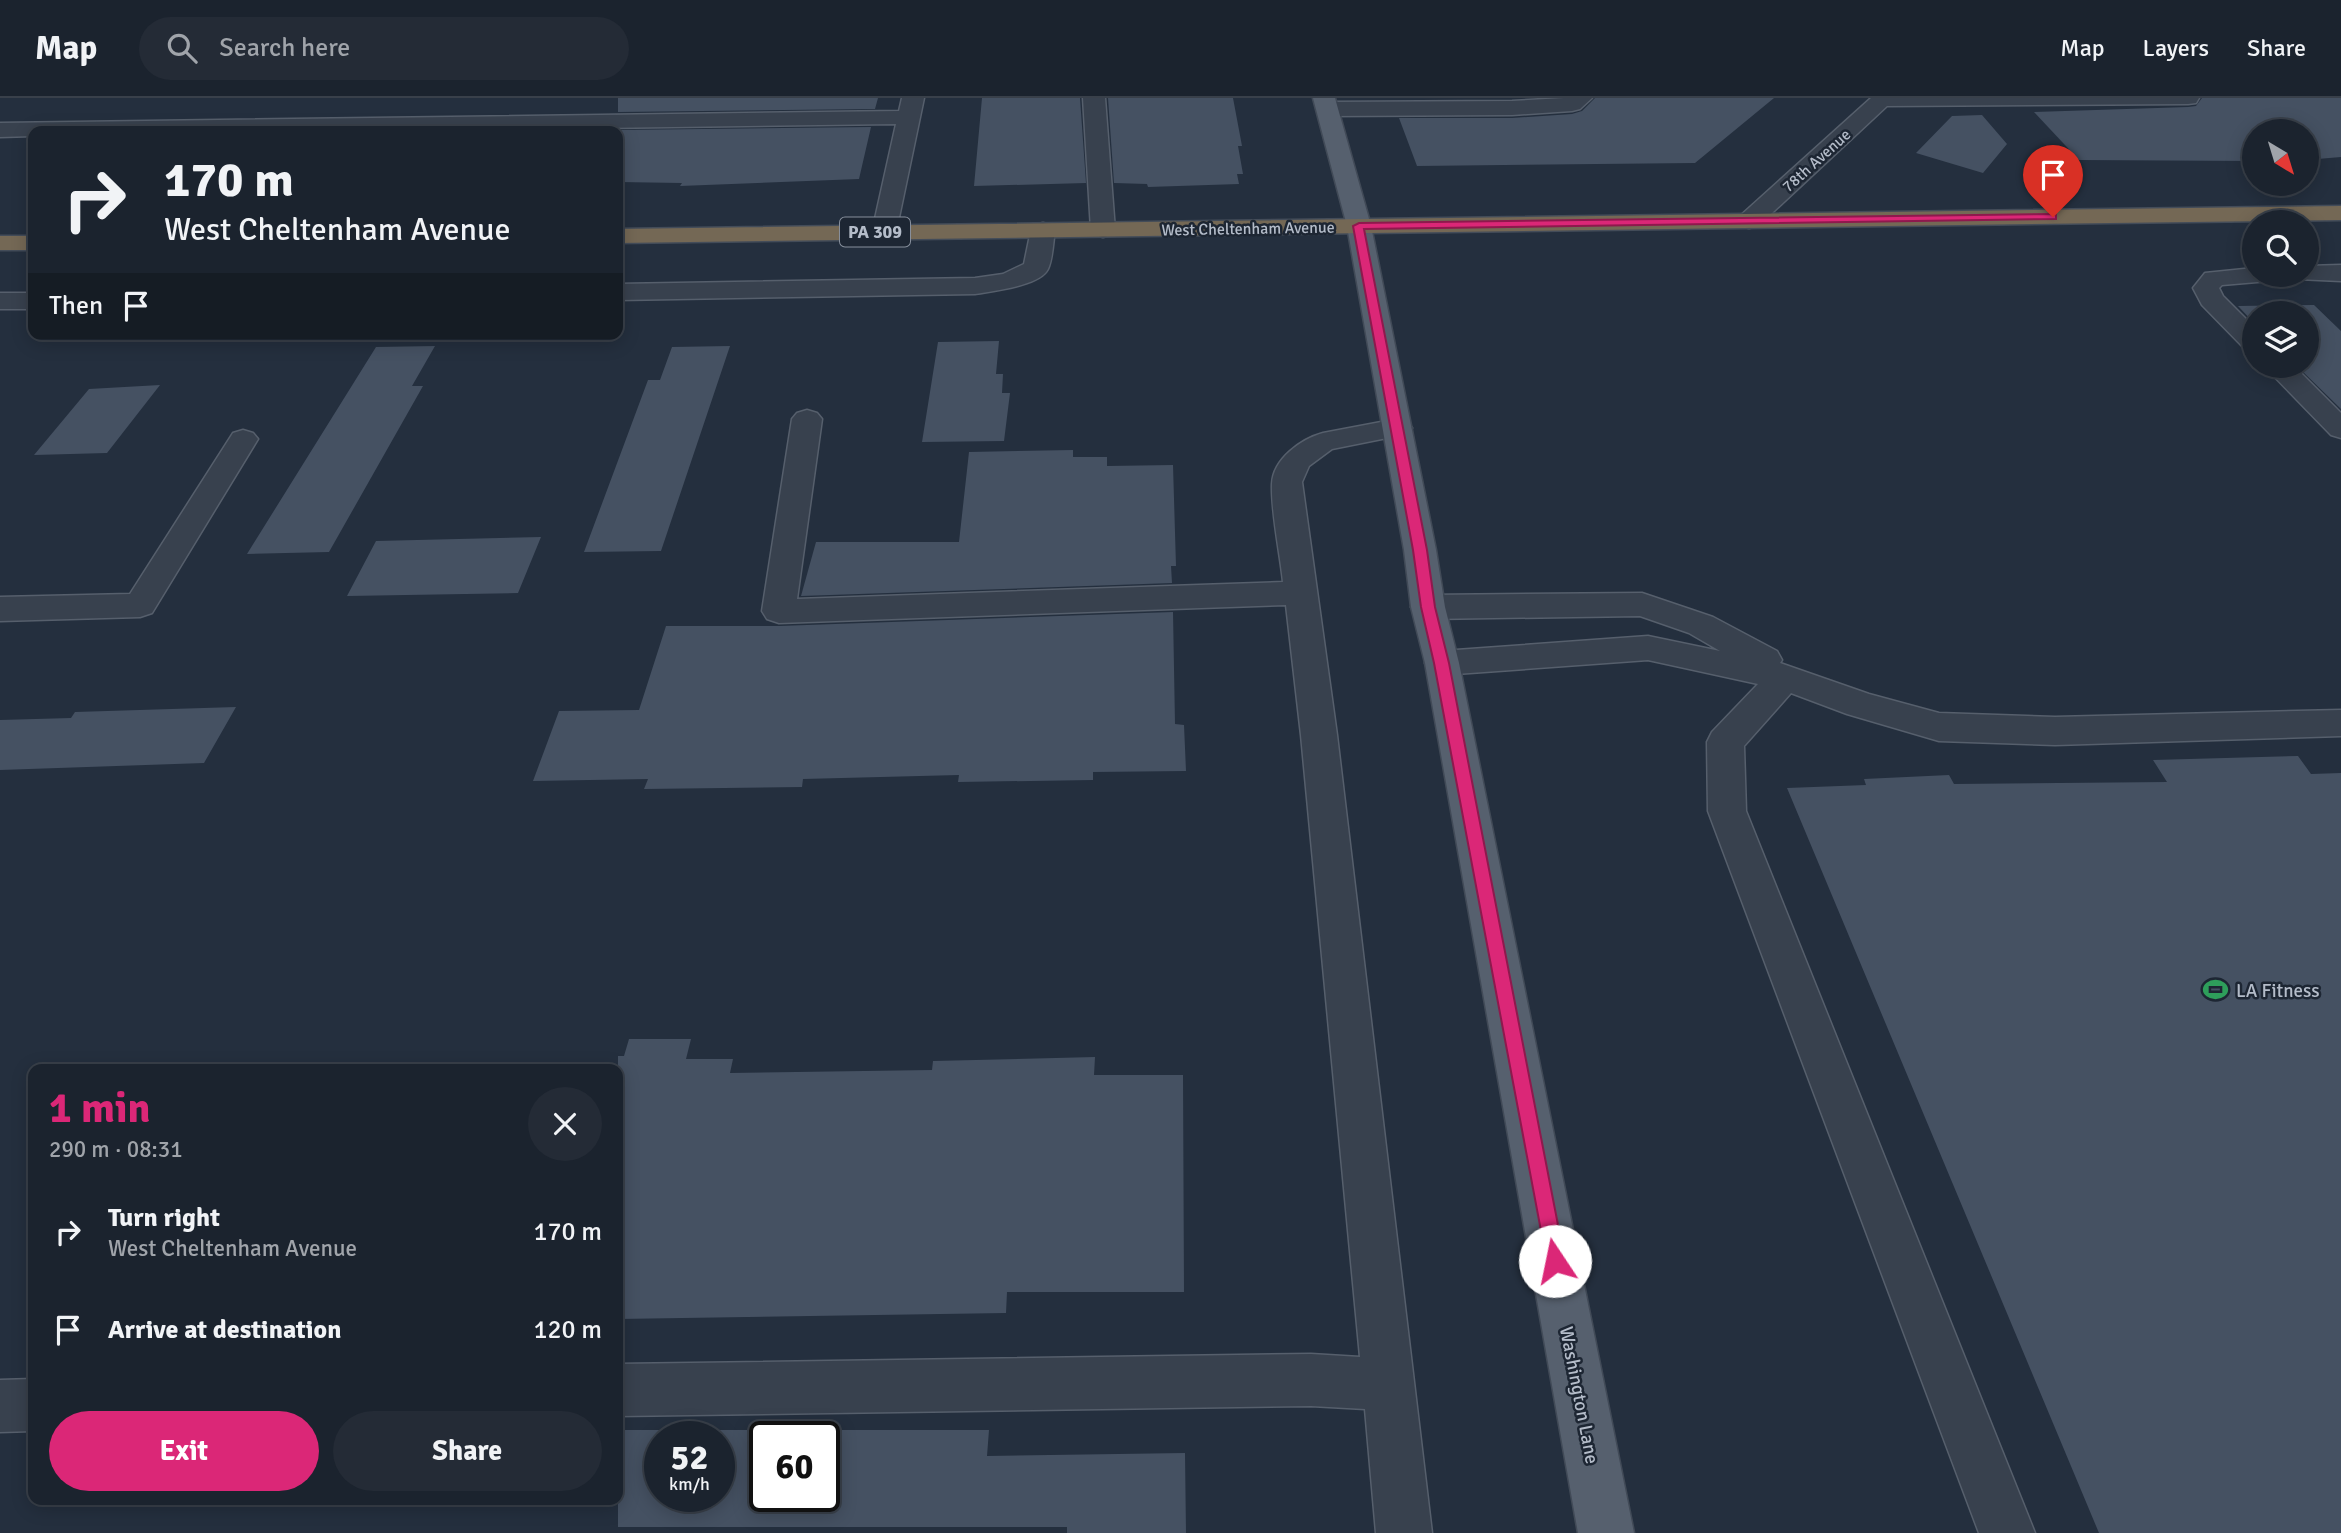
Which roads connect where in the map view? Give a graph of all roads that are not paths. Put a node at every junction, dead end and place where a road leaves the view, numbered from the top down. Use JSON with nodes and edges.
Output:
{"nodes":[{"id":1,"x":440,"y":98,"type":"edge"},
{"id":2,"x":590,"y":98,"type":"edge"},
{"id":3,"x":1094,"y":98,"type":"edge"},
{"id":4,"x":1581,"y":98,"type":"edge"},
{"id":5,"x":2188,"y":98,"type":"edge"},
{"id":6,"x":1883,"y":99,"type":"edge"},
{"id":7,"x":267,"y":102,"type":"dead end"},
{"id":8,"x":1326,"y":103,"type":"edge"},
{"id":9,"x":108,"y":106,"type":"dead end"},
{"id":10,"x":911,"y":107,"type":"edge"},
{"id":11,"x":757,"y":108,"type":"edge"},
{"id":12,"x":428,"y":123,"type":"junction"},
{"id":13,"x":89,"y":126,"type":"edge"},
{"id":14,"x":246,"y":126,"type":"edge"},
{"id":15,"x":318,"y":126,"type":"edge"},
{"id":16,"x":539,"y":126,"type":"edge"},
{"id":17,"x":576,"y":126,"type":"edge"},
{"id":18,"x":586,"y":126,"type":"edge"},
{"id":19,"x":0,"y":130,"type":"edge"},
{"id":20,"x":28,"y":130,"type":"edge"},
{"id":21,"x":2341,"y":214,"type":"edge"},
{"id":22,"x":1749,"y":221,"type":"junction"},
{"id":23,"x":1359,"y":226,"type":"junction"},
{"id":24,"x":1043,"y":230,"type":"junction"},
{"id":25,"x":1103,"y":230,"type":"junction"},
{"id":26,"x":884,"y":232,"type":"junction"},
{"id":27,"x":623,"y":236,"type":"edge"},
{"id":28,"x":0,"y":243,"type":"edge"},
{"id":29,"x":28,"y":243,"type":"edge"},
{"id":30,"x":2341,"y":273,"type":"edge"},
{"id":31,"x":2319,"y":274,"type":"edge"},
{"id":32,"x":2242,"y":277,"type":"edge"},
{"id":33,"x":623,"y":292,"type":"edge"},
{"id":34,"x":28,"y":301,"type":"edge"},
{"id":35,"x":0,"y":302,"type":"edge"},
{"id":36,"x":2242,"y":330,"type":"edge"},
{"id":37,"x":2290,"y":378,"type":"edge"},
{"id":38,"x":807,"y":419,"type":"dead end"},
{"id":39,"x":1397,"y":428,"type":"junction"},
{"id":40,"x":2341,"y":429,"type":"edge"},
{"id":41,"x":243,"y":439,"type":"dead end"},
{"id":42,"x":1301,"y":593,"type":"junction"},
{"id":43,"x":1428,"y":607,"type":"junction"},
{"id":44,"x":0,"y":609,"type":"edge"},
{"id":45,"x":1442,"y":663,"type":"junction"},
{"id":46,"x":1785,"y":677,"type":"junction"},
{"id":47,"x":2341,"y":723,"type":"edge"},
{"id":48,"x":1389,"y":1384,"type":"junction"},
{"id":49,"x":623,"y":1391,"type":"edge"},
{"id":50,"x":28,"y":1405,"type":"edge"},
{"id":51,"x":0,"y":1406,"type":"edge"},
{"id":52,"x":1404,"y":1533,"type":"edge"},
{"id":53,"x":1606,"y":1533,"type":"edge"},
{"id":54,"x":2007,"y":1533,"type":"edge"}],
"edges":[{"from":1,"to":12,"type":"street"},
{"from":2,"to":17,"type":"street"},
{"from":3,"to":25,"type":"street"},
{"from":4,"to":8,"type":"street"},
{"from":5,"to":6,"type":"street"},
{"from":6,"to":22,"type":"street","name":"78th Avenue"},
{"from":7,"to":14,"type":"street"},
{"from":8,"to":23,"type":"main road","name":"Washington Lane"},
{"from":9,"to":13,"type":"street"},
{"from":10,"to":11,"type":"street"},
{"from":10,"to":26,"type":"street"},
{"from":11,"to":18,"type":"street"},
{"from":12,"to":15,"type":"street"},
{"from":12,"to":16,"type":"street"},
{"from":19,"to":20,"type":"street"},
{"from":21,"to":22,"type":"highway","name":"West Cheltenham Avenue","number":"PA 309"},
{"from":22,"to":23,"type":"highway","name":"West Cheltenham Avenue","number":"PA 309"},
{"from":23,"to":25,"type":"highway","name":"West Cheltenham Avenue","number":"PA 309"},
{"from":23,"to":39,"type":"main road","name":"Washington Lane"},
{"from":24,"to":25,"type":"highway","name":"West Cheltenham Avenue","number":"PA 309"},
{"from":24,"to":26,"type":"highway","name":"West Cheltenham Avenue","number":"PA 309"},
{"from":24,"to":33,"type":"street"},
{"from":26,"to":27,"type":"highway","name":"West Cheltenham Avenue","number":"PA 309"},
{"from":28,"to":29,"type":"highway"},
{"from":30,"to":31,"type":"street"},
{"from":32,"to":36,"type":"street"},
{"from":34,"to":35,"type":"street"},
{"from":37,"to":40,"type":"street"},
{"from":38,"to":42,"type":"street"},
{"from":39,"to":42,"type":"street"},
{"from":39,"to":43,"type":"main road","name":"Washington Lane"},
{"from":41,"to":44,"type":"street"},
{"from":42,"to":48,"type":"street"},
{"from":43,"to":45,"type":"main road","name":"Washington Lane"},
{"from":43,"to":46,"type":"street"},
{"from":45,"to":46,"type":"street"},
{"from":45,"to":53,"type":"main road","name":"Washington Lane"},
{"from":46,"to":47,"type":"street"},
{"from":46,"to":54,"type":"street"},
{"from":48,"to":49,"type":"street"},
{"from":48,"to":52,"type":"street"},
{"from":50,"to":51,"type":"street"}]}
